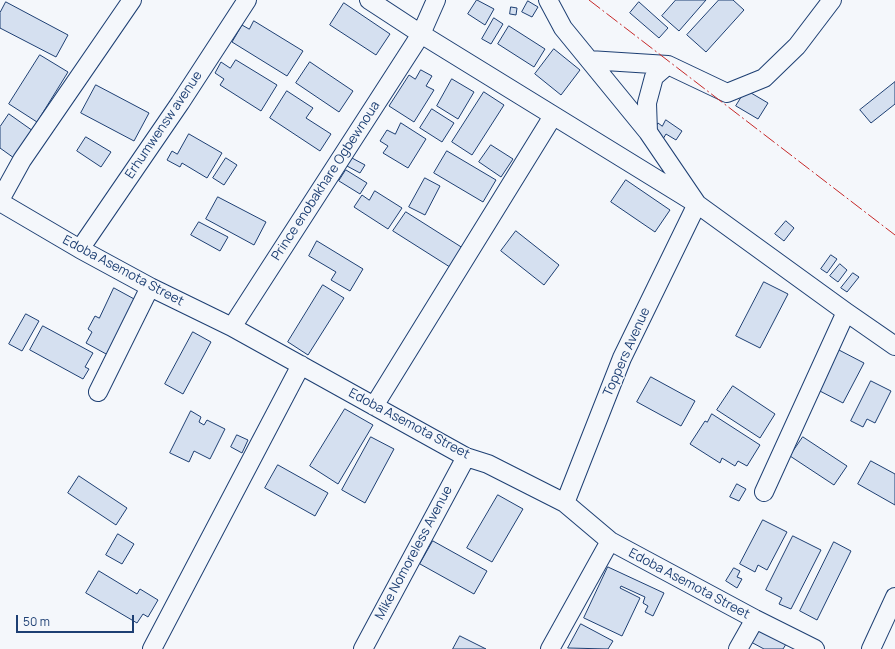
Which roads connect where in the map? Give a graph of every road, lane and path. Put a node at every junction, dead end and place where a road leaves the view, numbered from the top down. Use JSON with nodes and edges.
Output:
{"nodes":[{"id":1,"x":132,"y":0,"type":"edge"},
{"id":2,"x":247,"y":0,"type":"edge"},
{"id":3,"x":369,"y":0,"type":"edge"},
{"id":4,"x":436,"y":0,"type":"edge"},
{"id":5,"x":548,"y":0,"type":"edge"},
{"id":6,"x":832,"y":0,"type":"edge"},
{"id":7,"x":421,"y":34,"type":"junction"},
{"id":8,"x":589,"y":60,"type":"junction"},
{"id":9,"x":668,"y":65,"type":"junction"},
{"id":10,"x":553,"y":116,"type":"junction"},
{"id":11,"x":648,"y":132,"type":"junction"},
{"id":12,"x":0,"y":201,"type":"edge"},
{"id":13,"x":697,"y":204,"type":"junction"},
{"id":14,"x":80,"y":249,"type":"junction"},
{"id":15,"x":150,"y":287,"type":"junction"},
{"id":16,"x":846,"y":312,"type":"junction"},
{"id":17,"x":232,"y":327,"type":"junction"},
{"id":18,"x":895,"y":346,"type":"edge"},
{"id":19,"x":300,"y":365,"type":"junction"},
{"id":20,"x":98,"y":392,"type":"dead end"},
{"id":21,"x":374,"y":406,"type":"junction"},
{"id":22,"x":466,"y":457,"type":"junction"},
{"id":23,"x":764,"y":492,"type":"dead end"},
{"id":24,"x":565,"y":503,"type":"junction"},
{"id":25,"x":610,"y":541,"type":"junction"},
{"id":26,"x":895,"y":597,"type":"edge"},
{"id":27,"x":755,"y":619,"type":"junction"},
{"id":28,"x":152,"y":649,"type":"edge"},
{"id":29,"x":363,"y":649,"type":"edge"},
{"id":30,"x":550,"y":649,"type":"edge"},
{"id":31,"x":738,"y":649,"type":"edge"},
{"id":32,"x":815,"y":649,"type":"edge"},
{"id":33,"x":871,"y":649,"type":"edge"}],
"edges":[{"from":1,"to":12,"type":"street"},
{"from":2,"to":14,"type":"street","name":"Erhumwensw avenue"},
{"from":3,"to":7,"type":"street"},
{"from":4,"to":7,"type":"street","name":"Prince enobakhare Ogbewnoua"},
{"from":5,"to":8,"type":"street"},
{"from":6,"to":9,"type":"street"},
{"from":7,"to":10,"type":"street"},
{"from":7,"to":17,"type":"street","name":"Prince enobakhare Ogbewnoua"},
{"from":8,"to":9,"type":"street"},
{"from":8,"to":11,"type":"street"},
{"from":9,"to":11,"type":"street"},
{"from":10,"to":13,"type":"street"},
{"from":10,"to":21,"type":"street"},
{"from":11,"to":13,"type":"street"},
{"from":12,"to":14,"type":"street","name":"Edoba Asemota Street"},
{"from":13,"to":16,"type":"street"},
{"from":13,"to":24,"type":"street","name":"Toppers Avenue"},
{"from":14,"to":15,"type":"street","name":"Edoba Asemota Street"},
{"from":15,"to":17,"type":"street","name":"Edoba Asemota Street"},
{"from":15,"to":20,"type":"street"},
{"from":16,"to":18,"type":"street"},
{"from":16,"to":23,"type":"street"},
{"from":17,"to":19,"type":"street","name":"Edoba Asemota Street"},
{"from":19,"to":21,"type":"street","name":"Edoba Asemota Street"},
{"from":19,"to":28,"type":"street"},
{"from":21,"to":22,"type":"street","name":"Edoba Asemota Street"},
{"from":22,"to":24,"type":"street","name":"Edoba Asemota Street"},
{"from":22,"to":29,"type":"street","name":"Mike Nomoreless Avenue"},
{"from":24,"to":25,"type":"street","name":"Edoba Asemota Street"},
{"from":25,"to":27,"type":"street","name":"Edoba Asemota Street"},
{"from":25,"to":30,"type":"street"},
{"from":26,"to":33,"type":"street"},
{"from":27,"to":31,"type":"street"},
{"from":27,"to":32,"type":"street","name":"Edoba Asemota Street"}]}
